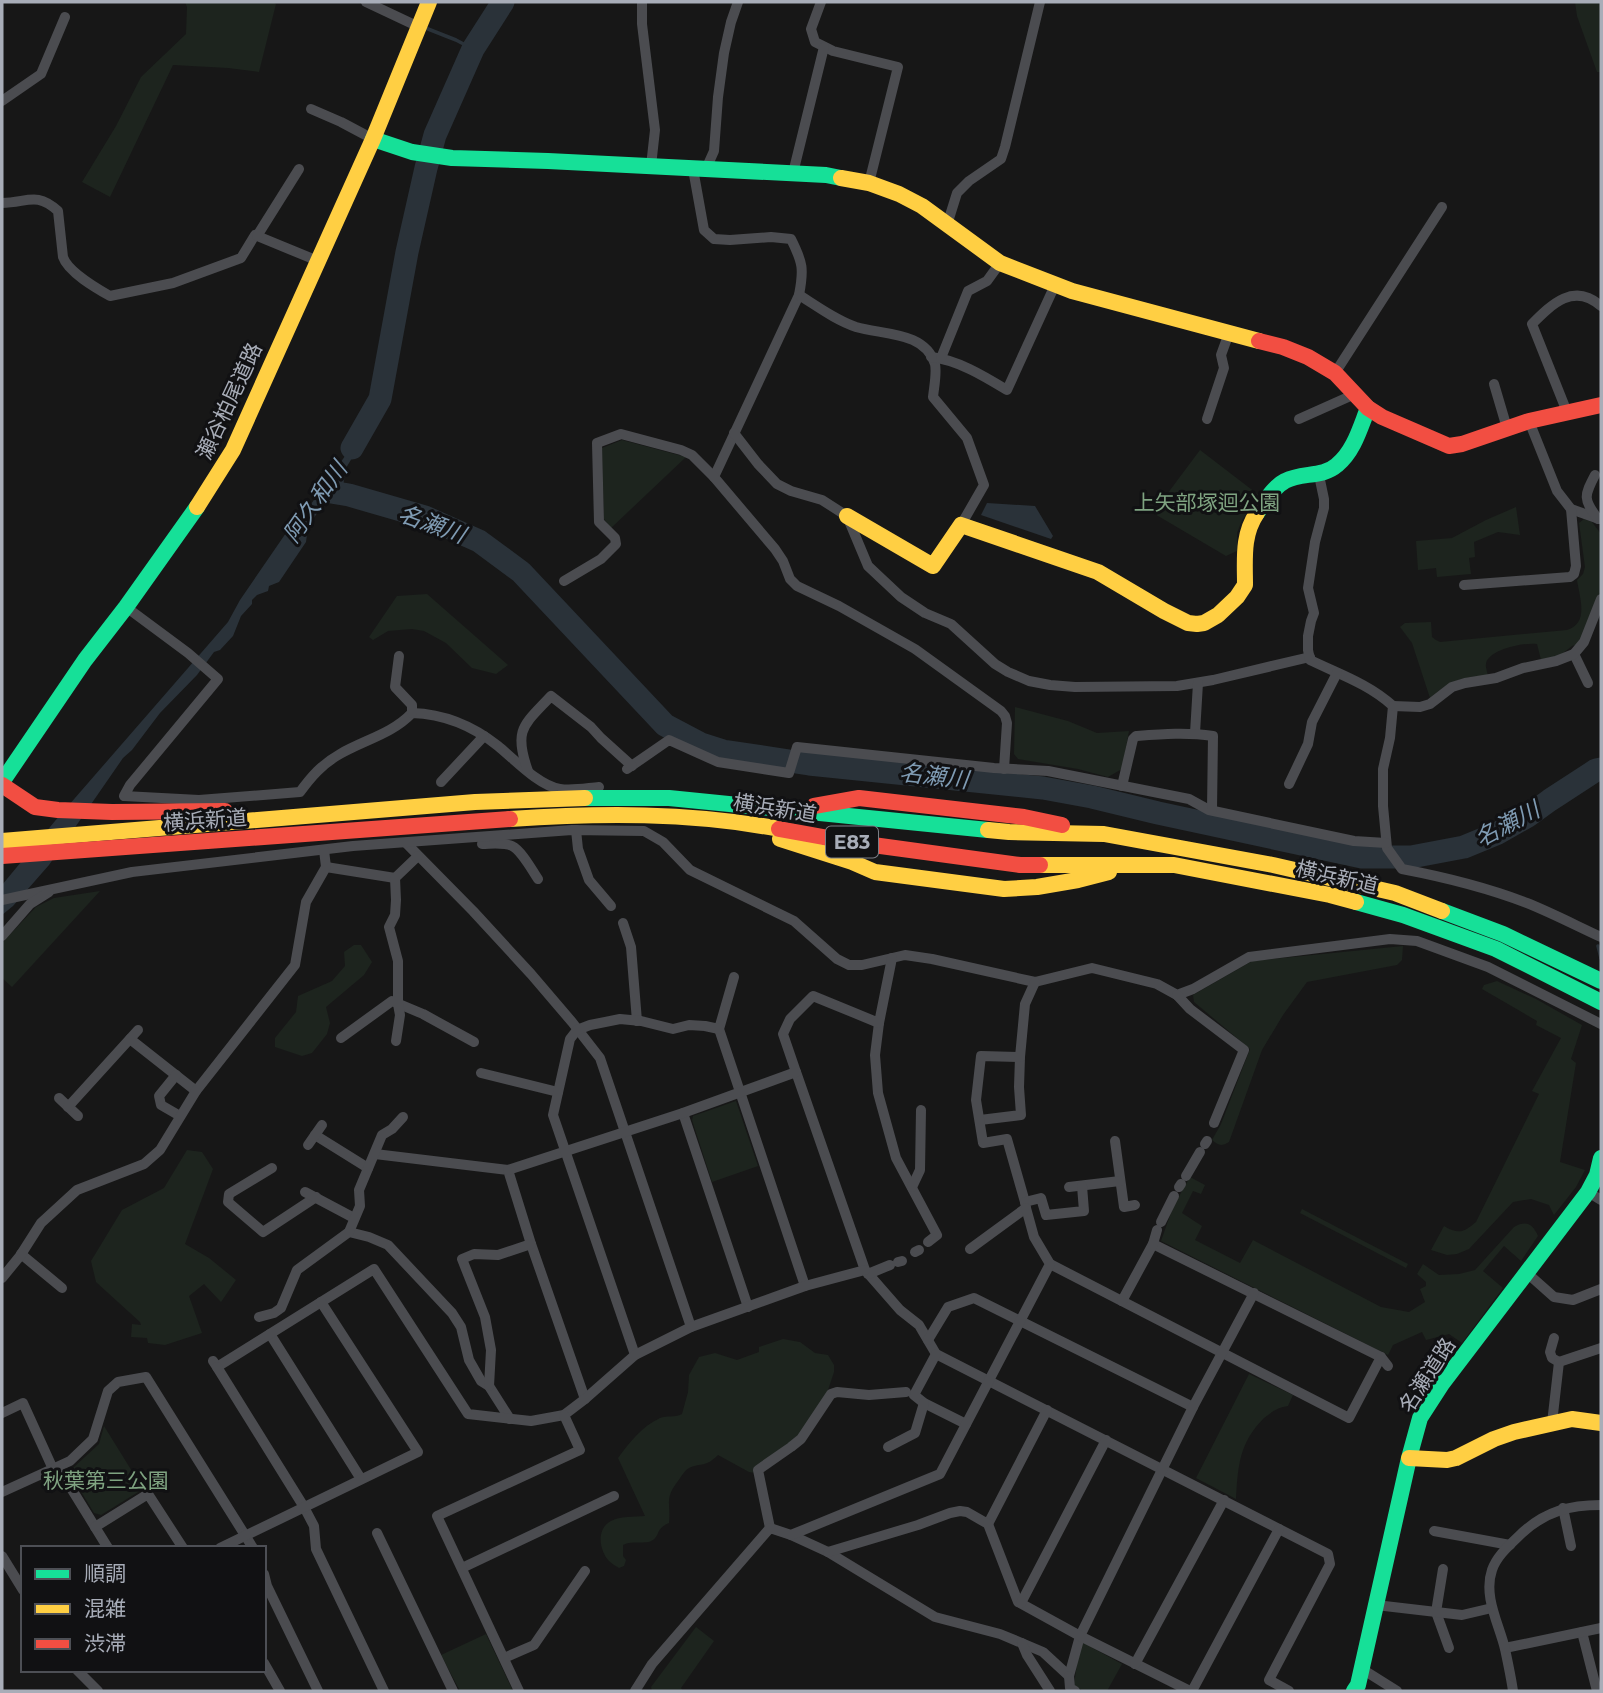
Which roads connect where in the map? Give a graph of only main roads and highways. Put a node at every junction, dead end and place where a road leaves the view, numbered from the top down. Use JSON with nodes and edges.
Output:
{"nodes":[{"id":1,"x":429,"y":2,"type":"edge"},
{"id":2,"x":373,"y":139,"type":"junction"},
{"id":3,"x":1601,"y":405,"type":"edge"},
{"id":4,"x":1368,"y":408,"type":"junction"},
{"id":5,"x":848,"y":516,"type":"road end"},
{"id":6,"x":2,"y":784,"type":"edge"},
{"id":7,"x":599,"y":787,"type":"road end"},
{"id":8,"x":560,"y":789,"type":"road end"},
{"id":9,"x":578,"y":798,"type":"junction"},
{"id":10,"x":339,"y":813,"type":"junction"},
{"id":11,"x":728,"y":821,"type":"junction"},
{"id":12,"x":2,"y":841,"type":"edge"},
{"id":13,"x":2,"y":856,"type":"edge"},
{"id":14,"x":1134,"y":865,"type":"junction"},
{"id":15,"x":1601,"y":981,"type":"edge"},
{"id":16,"x":1601,"y":1002,"type":"edge"},
{"id":17,"x":1601,"y":1158,"type":"edge"},
{"id":18,"x":1595,"y":1196,"type":"edge"},
{"id":19,"x":1601,"y":1423,"type":"edge"},
{"id":20,"x":1409,"y":1458,"type":"junction"},
{"id":21,"x":1354,"y":1691,"type":"edge"}],
"edges":[{"from":1,"to":2,"type":"main road","name":"瀬谷柏尾道路"},
{"from":2,"to":4,"type":"main road"},
{"from":2,"to":6,"type":"main road","name":"瀬谷柏尾道路"},
{"from":3,"to":4,"type":"main road"},
{"from":4,"to":5,"type":"main road"},
{"from":6,"to":10,"type":"main road"},
{"from":7,"to":9,"type":"main road"},
{"from":8,"to":9,"type":"main road"},
{"from":9,"to":10,"type":"main road","name":"横浜新道","number":"E83"},
{"from":9,"to":15,"type":"main road","name":"横浜新道","number":"E83"},
{"from":10,"to":12,"type":"main road","name":"横浜新道","number":"E83"},
{"from":11,"to":13,"type":"main road","name":"横浜新道","number":"E83"},
{"from":11,"to":14,"type":"main road","name":"横浜新道","number":"E83"},
{"from":11,"to":14,"type":"main road"},
{"from":14,"to":16,"type":"main road","name":"横浜新道","number":"E83"},
{"from":17,"to":18,"type":"main road","name":"名瀬道路"},
{"from":18,"to":20,"type":"main road","name":"名瀬道路"},
{"from":19,"to":20,"type":"main road"},
{"from":20,"to":21,"type":"main road","name":"名瀬道路"}]}
